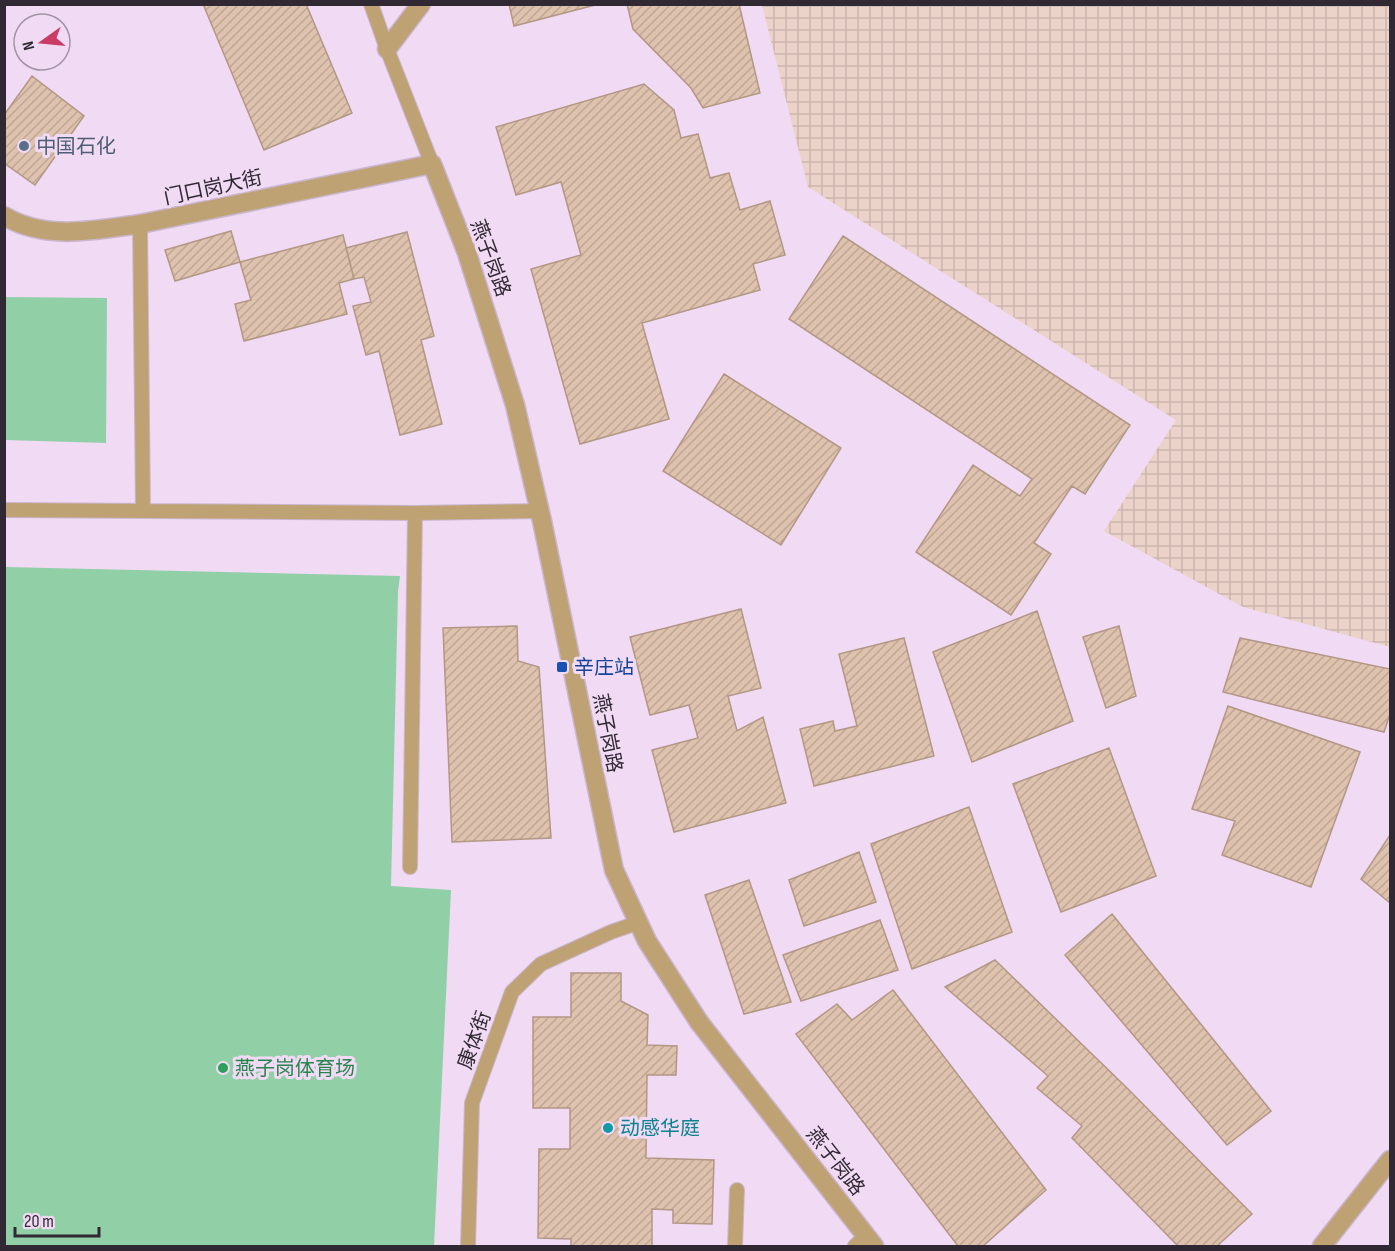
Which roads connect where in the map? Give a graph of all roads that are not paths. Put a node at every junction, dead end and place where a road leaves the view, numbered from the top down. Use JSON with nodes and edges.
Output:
{"nodes":[{"id":1,"x":371,"y":4,"type":"edge"},
{"id":2,"x":421,"y":4,"type":"edge"},
{"id":3,"x":387,"y":49,"type":"junction"},
{"id":4,"x":432,"y":164,"type":"junction"},
{"id":5,"x":4,"y":216,"type":"edge"},
{"id":6,"x":140,"y":225,"type":"junction"},
{"id":7,"x":4,"y":510,"type":"edge"},
{"id":8,"x":143,"y":511,"type":"junction"},
{"id":9,"x":540,"y":511,"type":"junction"},
{"id":10,"x":415,"y":513,"type":"junction"},
{"id":11,"x":410,"y":867,"type":"dead end"},
{"id":12,"x":638,"y":923,"type":"junction"},
{"id":13,"x":1390,"y":1160,"type":"edge"},
{"id":14,"x":737,"y":1190,"type":"dead end"},
{"id":15,"x":865,"y":1243,"type":"edge"},
{"id":16,"x":468,"y":1246,"type":"edge"},
{"id":17,"x":735,"y":1246,"type":"edge"},
{"id":18,"x":1322,"y":1246,"type":"edge"}],
"edges":[{"from":1,"to":3,"type":"lane"},
{"from":2,"to":3,"type":"street"},
{"from":3,"to":4,"type":"lane"},
{"from":4,"to":6,"type":"street","name":"门口岗大街"},
{"from":4,"to":9,"type":"street","name":"燕子岗路"},
{"from":5,"to":6,"type":"street","name":"门口岗大街"},
{"from":6,"to":8,"type":"lane"},
{"from":7,"to":8,"type":"lane"},
{"from":8,"to":10,"type":"lane"},
{"from":9,"to":10,"type":"lane"},
{"from":9,"to":12,"type":"street","name":"燕子岗路"},
{"from":10,"to":11,"type":"lane"},
{"from":12,"to":15,"type":"street","name":"燕子岗路"},
{"from":12,"to":16,"type":"lane","name":"康体街"},
{"from":13,"to":18,"type":"street"},
{"from":14,"to":17,"type":"lane"}]}
